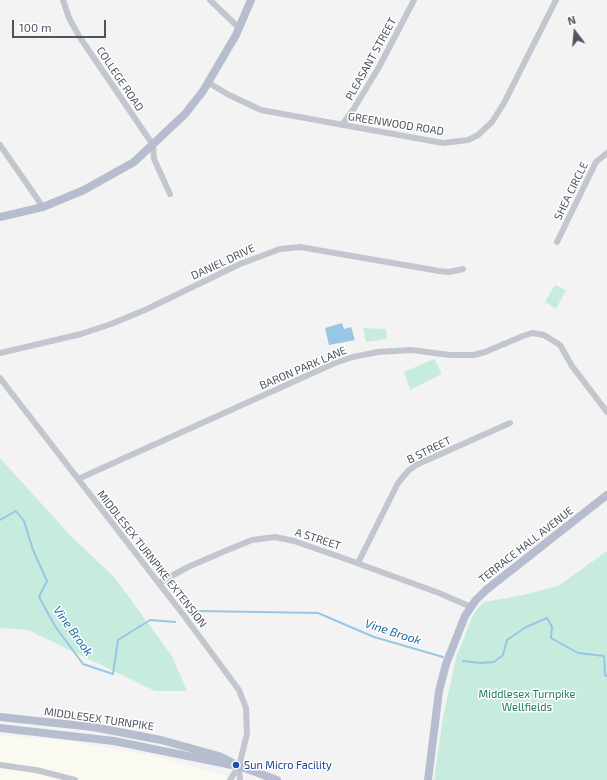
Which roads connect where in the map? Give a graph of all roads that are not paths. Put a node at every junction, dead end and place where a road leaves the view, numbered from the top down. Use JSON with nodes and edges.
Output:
{"nodes":[{"id":1,"x":63,"y":0,"type":"edge"},
{"id":2,"x":210,"y":0,"type":"edge"},
{"id":3,"x":250,"y":0,"type":"edge"},
{"id":4,"x":414,"y":0,"type":"edge"},
{"id":5,"x":556,"y":0,"type":"edge"},
{"id":6,"x":239,"y":28,"type":"junction"},
{"id":7,"x":209,"y":83,"type":"junction"},
{"id":8,"x":342,"y":125,"type":"junction"},
{"id":9,"x":0,"y":145,"type":"edge"},
{"id":10,"x":153,"y":145,"type":"junction"},
{"id":11,"x":607,"y":153,"type":"edge"},
{"id":12,"x":170,"y":194,"type":"dead end"},
{"id":13,"x":43,"y":207,"type":"junction"},
{"id":14,"x":0,"y":217,"type":"edge"},
{"id":15,"x":557,"y":242,"type":"dead end"},
{"id":16,"x":463,"y":269,"type":"dead end"},
{"id":17,"x":0,"y":353,"type":"edge"},
{"id":18,"x":0,"y":378,"type":"edge"},
{"id":19,"x":607,"y":412,"type":"edge"},
{"id":20,"x":510,"y":423,"type":"dead end"},
{"id":21,"x":78,"y":479,"type":"junction"},
{"id":22,"x":607,"y":495,"type":"edge"},
{"id":23,"x":358,"y":563,"type":"junction"},
{"id":24,"x":159,"y":583,"type":"junction"},
{"id":25,"x":471,"y":607,"type":"junction"},
{"id":26,"x":0,"y":717,"type":"edge"},
{"id":27,"x":0,"y":728,"type":"edge"},
{"id":28,"x":0,"y":765,"type":"edge"},
{"id":29,"x":239,"y":766,"type":"junction"},
{"id":30,"x":75,"y":780,"type":"edge"},
{"id":31,"x":230,"y":780,"type":"edge"},
{"id":32,"x":240,"y":780,"type":"edge"},
{"id":33,"x":277,"y":780,"type":"edge"},
{"id":34,"x":428,"y":780,"type":"edge"}],
"edges":[{"from":1,"to":10,"type":"street","name":"COLLEGE ROAD"},
{"from":2,"to":6,"type":"street"},
{"from":3,"to":6,"type":"main road"},
{"from":4,"to":8,"type":"street","name":"PLEASANT STREET"},
{"from":5,"to":8,"type":"street","name":"GREENWOOD ROAD"},
{"from":6,"to":7,"type":"main road"},
{"from":7,"to":8,"type":"street","name":"GREENWOOD ROAD"},
{"from":7,"to":10,"type":"main road"},
{"from":9,"to":13,"type":"street"},
{"from":10,"to":12,"type":"street"},
{"from":10,"to":13,"type":"main road"},
{"from":11,"to":15,"type":"street","name":"SHEA CIRCLE"},
{"from":13,"to":14,"type":"main road"},
{"from":16,"to":17,"type":"street","name":"DANIEL DRIVE"},
{"from":18,"to":21,"type":"street","name":"MIDDLESEX TURNPIKE EXTENSION"},
{"from":19,"to":21,"type":"street","name":"BARON PARK LANE"},
{"from":20,"to":23,"type":"street","name":"B STREET"},
{"from":21,"to":24,"type":"street","name":"MIDDLESEX TURNPIKE EXTENSION"},
{"from":22,"to":25,"type":"main road","name":"TERRACE HALL AVENUE"},
{"from":23,"to":24,"type":"street","name":"A STREET"},
{"from":23,"to":25,"type":"street","name":"A STREET"},
{"from":24,"to":29,"type":"street","name":"MIDDLESEX TURNPIKE EXTENSION"},
{"from":25,"to":34,"type":"main road","name":"TERRACE HALL AVENUE"},
{"from":26,"to":29,"type":"main road","name":"MIDDLESEX TURNPIKE"},
{"from":27,"to":29,"type":"main road","name":"MIDDLESEX TURNPIKE"},
{"from":28,"to":30,"type":"street"},
{"from":29,"to":31,"type":"street"},
{"from":29,"to":32,"type":"street"},
{"from":29,"to":33,"type":"main road","name":"MIDDLESEX TURNPIKE"}]}
